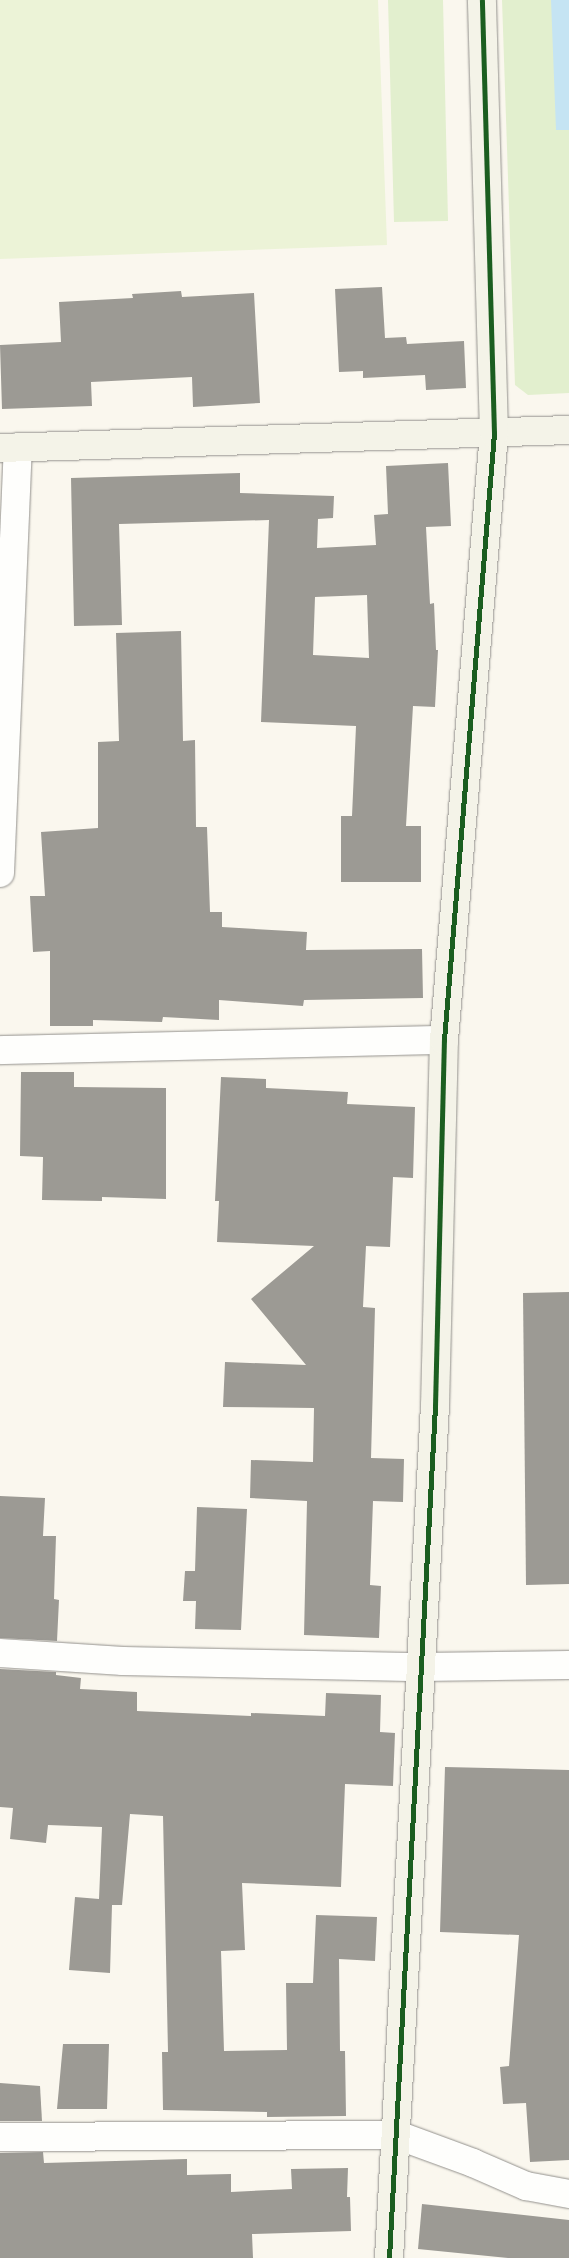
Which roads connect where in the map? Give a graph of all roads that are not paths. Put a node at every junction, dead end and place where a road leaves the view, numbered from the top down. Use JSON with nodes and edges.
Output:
{"nodes":[{"id":1,"x":482,"y":0,"type":"edge"},
{"id":2,"x":569,"y":430,"type":"edge"},
{"id":3,"x":494,"y":433,"type":"junction"},
{"id":4,"x":9,"y":448,"type":"edge"},
{"id":5,"x":0,"y":873,"type":"edge"},
{"id":6,"x":444,"y":1040,"type":"junction"},
{"id":7,"x":0,"y":1050,"type":"edge"},
{"id":8,"x":0,"y":1653,"type":"edge"},
{"id":9,"x":569,"y":1665,"type":"edge"},
{"id":10,"x":421,"y":1667,"type":"junction"},
{"id":11,"x":397,"y":2135,"type":"junction"},
{"id":12,"x":0,"y":2137,"type":"edge"},
{"id":13,"x":569,"y":2194,"type":"edge"},
{"id":14,"x":389,"y":2258,"type":"edge"}],
"edges":[{"from":1,"to":3,"type":"street"},
{"from":2,"to":3,"type":"street"},
{"from":3,"to":4,"type":"street"},
{"from":3,"to":6,"type":"street"},
{"from":4,"to":5,"type":"street"},
{"from":6,"to":7,"type":"street"},
{"from":6,"to":10,"type":"street"},
{"from":8,"to":10,"type":"street"},
{"from":9,"to":10,"type":"street"},
{"from":10,"to":11,"type":"street"},
{"from":11,"to":12,"type":"street"},
{"from":11,"to":13,"type":"street"},
{"from":11,"to":14,"type":"street"}]}
